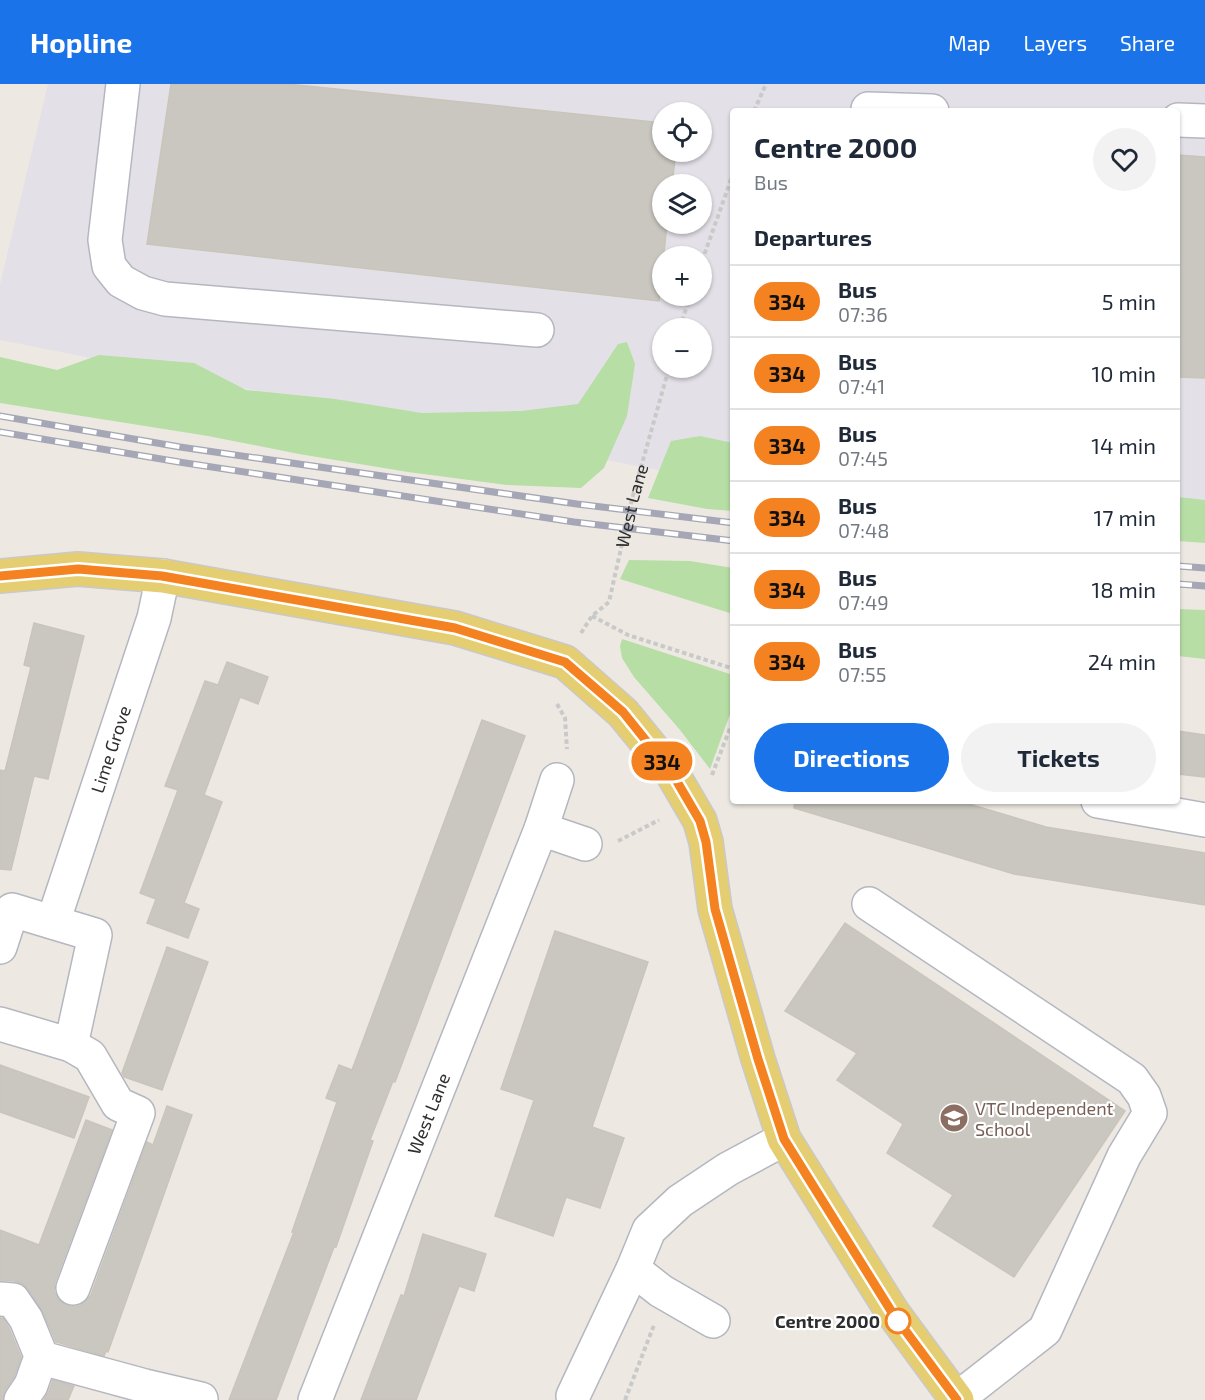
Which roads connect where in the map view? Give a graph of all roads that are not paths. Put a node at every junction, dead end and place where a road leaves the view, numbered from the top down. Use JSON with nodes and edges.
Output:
{"nodes":[{"id":1,"x":123,"y":84,"type":"edge"},
{"id":2,"x":1180,"y":120,"type":"edge"},
{"id":3,"x":1205,"y":121,"type":"edge"},
{"id":4,"x":537,"y":330,"type":"dead end"},
{"id":5,"x":0,"y":576,"type":"edge"},
{"id":6,"x":162,"y":576,"type":"junction"},
{"id":7,"x":557,"y":780,"type":"road end"},
{"id":8,"x":1115,"y":804,"type":"edge"},
{"id":9,"x":1205,"y":820,"type":"edge"},
{"id":10,"x":541,"y":829,"type":"junction"},
{"id":11,"x":585,"y":844,"type":"dead end"},
{"id":12,"x":869,"y":904,"type":"dead end"},
{"id":13,"x":53,"y":922,"type":"junction"},
{"id":14,"x":0,"y":947,"type":"edge"},
{"id":15,"x":0,"y":1024,"type":"edge"},
{"id":16,"x":71,"y":1045,"type":"junction"},
{"id":17,"x":784,"y":1139,"type":"junction"},
{"id":18,"x":633,"y":1269,"type":"junction"},
{"id":19,"x":73,"y":1288,"type":"dead end"},
{"id":20,"x":0,"y":1299,"type":"edge"},
{"id":21,"x":713,"y":1321,"type":"dead end"},
{"id":22,"x":42,"y":1358,"type":"junction"},
{"id":23,"x":573,"y":1396,"type":"dead end"},
{"id":24,"x":201,"y":1399,"type":"edge"},
{"id":25,"x":21,"y":1400,"type":"edge"},
{"id":26,"x":315,"y":1400,"type":"edge"},
{"id":27,"x":957,"y":1400,"type":"edge"}],
"edges":[{"from":1,"to":4,"type":"street"},
{"from":2,"to":3,"type":"street"},
{"from":5,"to":6,"type":"main road"},
{"from":6,"to":13,"type":"street","name":"Lime Grove"},
{"from":6,"to":17,"type":"main road"},
{"from":7,"to":10,"type":"street","name":"West Lane"},
{"from":8,"to":9,"type":"street"},
{"from":10,"to":11,"type":"street"},
{"from":10,"to":26,"type":"street","name":"West Lane"},
{"from":12,"to":27,"type":"street"},
{"from":13,"to":14,"type":"street"},
{"from":13,"to":16,"type":"street"},
{"from":15,"to":16,"type":"street"},
{"from":16,"to":19,"type":"street"},
{"from":17,"to":18,"type":"street"},
{"from":17,"to":27,"type":"main road"},
{"from":18,"to":21,"type":"street"},
{"from":18,"to":23,"type":"street"},
{"from":20,"to":22,"type":"street"},
{"from":22,"to":24,"type":"street"},
{"from":22,"to":25,"type":"street"}]}
